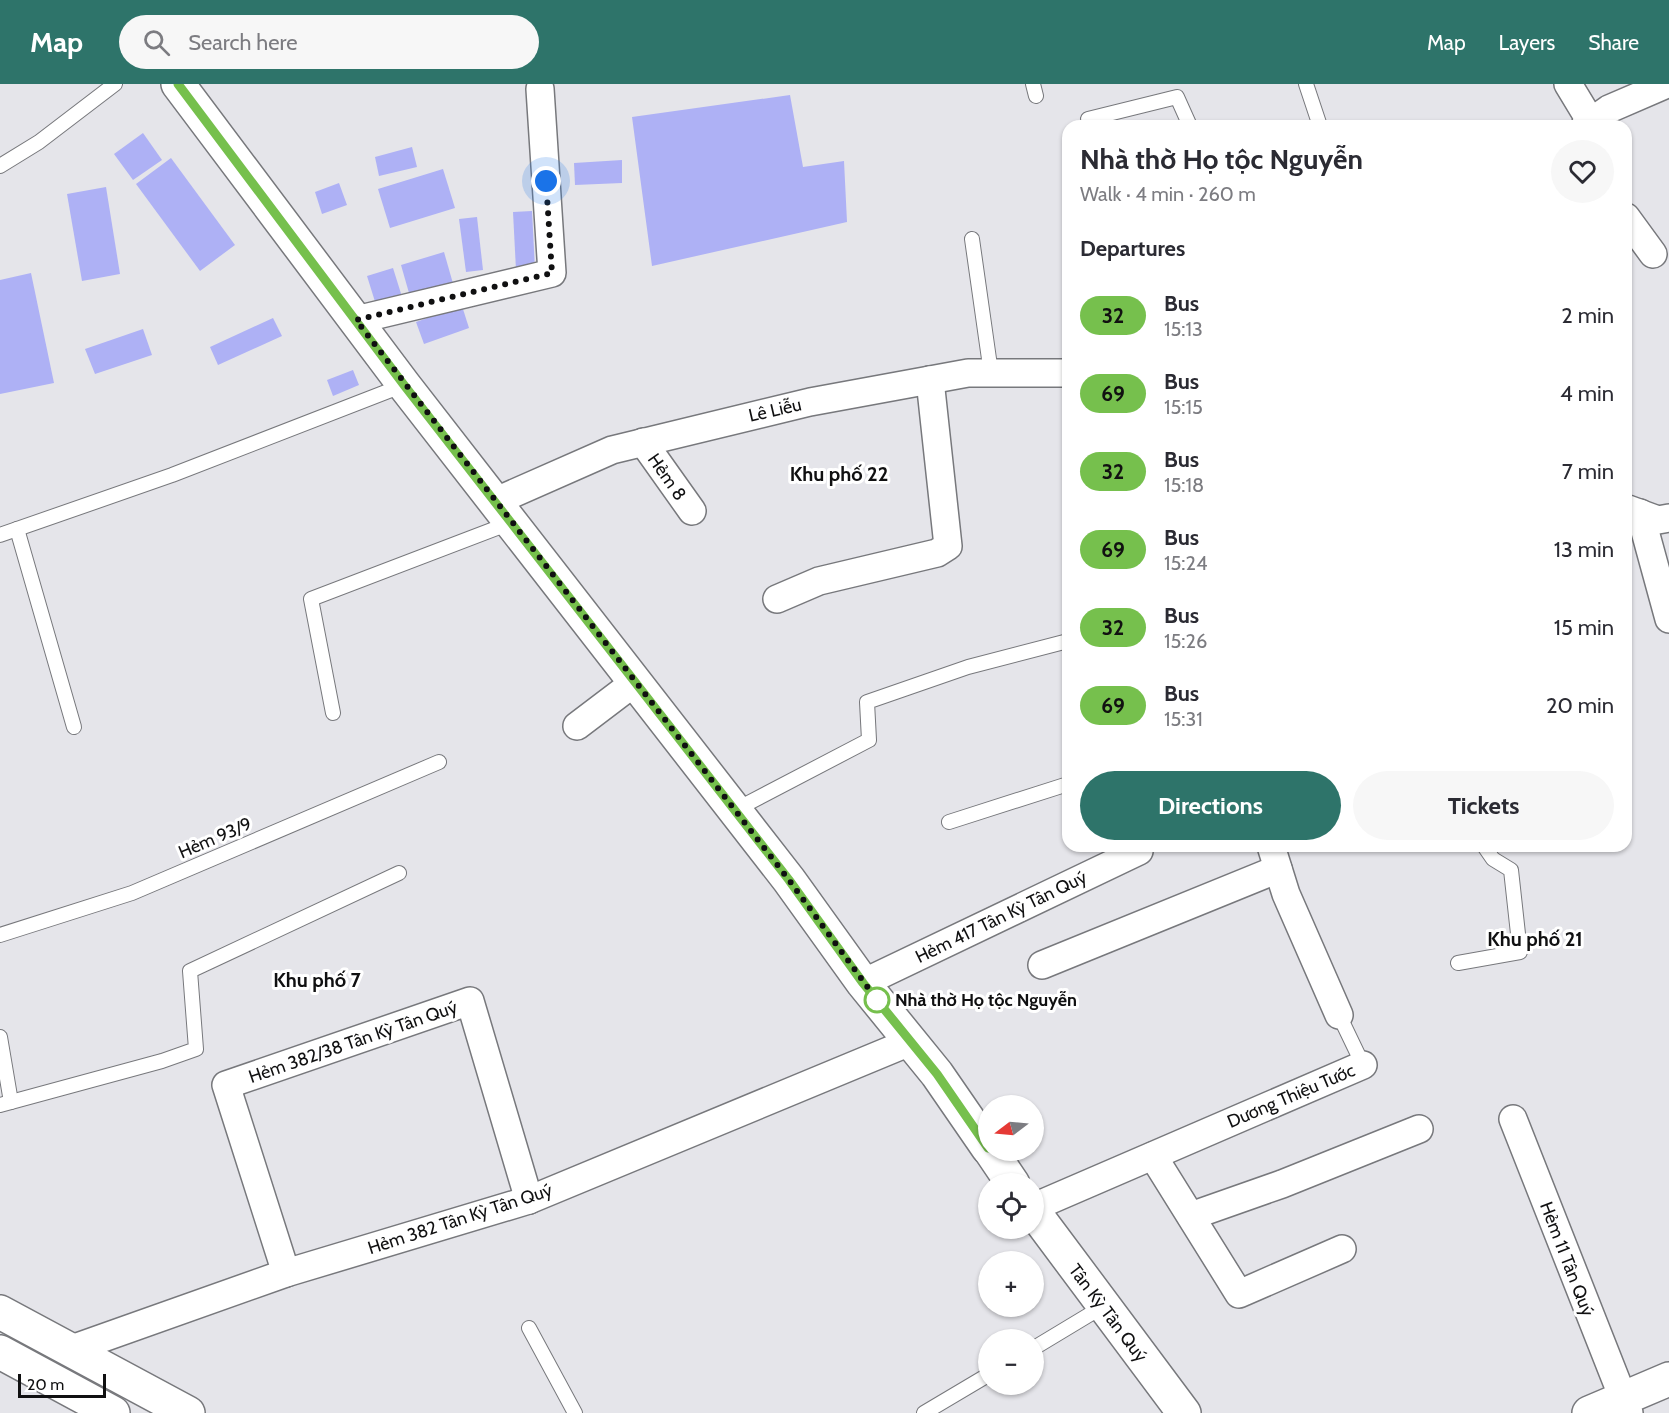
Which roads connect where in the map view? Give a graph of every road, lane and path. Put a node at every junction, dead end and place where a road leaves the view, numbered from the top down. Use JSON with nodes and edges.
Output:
{"nodes":[{"id":1,"x":115,"y":84,"type":"edge"},
{"id":2,"x":178,"y":84,"type":"edge"},
{"id":3,"x":1306,"y":84,"type":"edge"},
{"id":4,"x":1568,"y":84,"type":"edge"},
{"id":5,"x":1667,"y":84,"type":"edge"},
{"id":6,"x":540,"y":88,"type":"dead end"},
{"id":7,"x":1179,"y":90,"type":"edge"},
{"id":8,"x":1088,"y":118,"type":"dead end"},
{"id":9,"x":1188,"y":120,"type":"edge"},
{"id":10,"x":1318,"y":120,"type":"edge"},
{"id":11,"x":1586,"y":120,"type":"edge"},
{"id":12,"x":1594,"y":120,"type":"edge"},
{"id":13,"x":0,"y":166,"type":"edge"},
{"id":14,"x":1632,"y":225,"type":"edge"},
{"id":15,"x":972,"y":239,"type":"dead end"},
{"id":16,"x":1653,"y":254,"type":"dead end"},
{"id":17,"x":356,"y":320,"type":"junction"},
{"id":18,"x":991,"y":373,"type":"junction"},
{"id":19,"x":1062,"y":373,"type":"edge"},
{"id":20,"x":930,"y":380,"type":"junction"},
{"id":21,"x":404,"y":385,"type":"junction"},
{"id":22,"x":643,"y":442,"type":"junction"},
{"id":23,"x":692,"y":511,"type":"dead end"},
{"id":24,"x":1633,"y":511,"type":"edge"},
{"id":25,"x":502,"y":513,"type":"junction"},
{"id":26,"x":1669,"y":518,"type":"edge"},
{"id":27,"x":17,"y":529,"type":"junction"},
{"id":28,"x":0,"y":535,"type":"edge"},
{"id":29,"x":777,"y":599,"type":"dead end"},
{"id":30,"x":1669,"y":619,"type":"edge"},
{"id":31,"x":1062,"y":643,"type":"edge"},
{"id":32,"x":635,"y":682,"type":"junction"},
{"id":33,"x":333,"y":713,"type":"dead end"},
{"id":34,"x":577,"y":726,"type":"dead end"},
{"id":35,"x":74,"y":727,"type":"dead end"},
{"id":36,"x":439,"y":762,"type":"dead end"},
{"id":37,"x":1062,"y":786,"type":"edge"},
{"id":38,"x":735,"y":810,"type":"junction"},
{"id":39,"x":949,"y":822,"type":"dead end"},
{"id":40,"x":1136,"y":852,"type":"edge"},
{"id":41,"x":1488,"y":852,"type":"edge"},
{"id":42,"x":1275,"y":857,"type":"edge"},
{"id":43,"x":399,"y":873,"type":"dead end"},
{"id":44,"x":0,"y":935,"type":"edge"},
{"id":45,"x":1458,"y":963,"type":"dead end"},
{"id":46,"x":1042,"y":965,"type":"dead end"},
{"id":47,"x":863,"y":983,"type":"junction"},
{"id":48,"x":1339,"y":1015,"type":"joint"},
{"id":49,"x":0,"y":1037,"type":"edge"},
{"id":50,"x":910,"y":1042,"type":"junction"},
{"id":51,"x":1363,"y":1065,"type":"joint"},
{"id":52,"x":6,"y":1104,"type":"edge"},
{"id":53,"x":1513,"y":1119,"type":"dead end"},
{"id":54,"x":1419,"y":1129,"type":"dead end"},
{"id":55,"x":978,"y":1133,"type":"edge"},
{"id":56,"x":1153,"y":1156,"type":"junction"},
{"id":57,"x":529,"y":1200,"type":"junction"},
{"id":58,"x":1044,"y":1203,"type":"edge"},
{"id":59,"x":1191,"y":1216,"type":"junction"},
{"id":60,"x":1044,"y":1226,"type":"edge"},
{"id":61,"x":1342,"y":1249,"type":"dead end"},
{"id":62,"x":286,"y":1273,"type":"junction"},
{"id":63,"x":1102,"y":1307,"type":"junction"},
{"id":64,"x":0,"y":1312,"type":"edge"},
{"id":65,"x":529,"y":1328,"type":"dead end"},
{"id":66,"x":1044,"y":1342,"type":"edge"},
{"id":67,"x":69,"y":1350,"type":"junction"},
{"id":68,"x":0,"y":1352,"type":"edge"},
{"id":69,"x":1669,"y":1379,"type":"edge"},
{"id":70,"x":978,"y":1381,"type":"edge"},
{"id":71,"x":1625,"y":1406,"type":"edge"},
{"id":72,"x":113,"y":1413,"type":"edge"},
{"id":73,"x":188,"y":1413,"type":"edge"},
{"id":74,"x":575,"y":1413,"type":"edge"},
{"id":75,"x":924,"y":1413,"type":"edge"},
{"id":76,"x":1184,"y":1413,"type":"edge"},
{"id":77,"x":1589,"y":1413,"type":"edge"}],
"edges":[{"from":1,"to":13,"type":"lane"},
{"from":2,"to":17,"type":"main road"},
{"from":3,"to":10,"type":"lane"},
{"from":4,"to":11,"type":"street"},
{"from":5,"to":12,"type":"street"},
{"from":6,"to":17,"type":"street"},
{"from":7,"to":8,"type":"lane"},
{"from":7,"to":9,"type":"lane"},
{"from":14,"to":16,"type":"street"},
{"from":15,"to":18,"type":"lane"},
{"from":17,"to":21,"type":"main road"},
{"from":18,"to":19,"type":"street","name":"Lê Liễu"},
{"from":18,"to":20,"type":"street","name":"Lê Liễu"},
{"from":20,"to":22,"type":"street","name":"Lê Liễu"},
{"from":20,"to":29,"type":"street"},
{"from":21,"to":25,"type":"main road"},
{"from":21,"to":27,"type":"lane"},
{"from":22,"to":23,"type":"street","name":"Hẻm 8"},
{"from":22,"to":25,"type":"street","name":"Lê Liễu"},
{"from":24,"to":26,"type":"street"},
{"from":24,"to":30,"type":"street"},
{"from":25,"to":32,"type":"main road"},
{"from":25,"to":33,"type":"lane"},
{"from":27,"to":28,"type":"lane"},
{"from":27,"to":35,"type":"lane"},
{"from":31,"to":38,"type":"lane"},
{"from":32,"to":34,"type":"street"},
{"from":32,"to":38,"type":"main road"},
{"from":36,"to":44,"type":"lane","name":"Hẻm 93/9"},
{"from":37,"to":39,"type":"lane"},
{"from":38,"to":47,"type":"main road"},
{"from":40,"to":47,"type":"street","name":"Hẻm 417 Tân Kỳ Tân Quý"},
{"from":41,"to":45,"type":"lane"},
{"from":42,"to":46,"type":"street"},
{"from":42,"to":48,"type":"street","name":"Dương Thiệu Tước"},
{"from":43,"to":52,"type":"lane"},
{"from":47,"to":50,"type":"main road"},
{"from":48,"to":51,"type":"lane","name":"Dương Thiệu Tước"},
{"from":49,"to":52,"type":"lane"},
{"from":50,"to":55,"type":"main road"},
{"from":50,"to":57,"type":"street","name":"Hẻm 382 Tân Kỳ Tân Quý"},
{"from":51,"to":56,"type":"street","name":"Dương Thiệu Tước"},
{"from":53,"to":71,"type":"street","name":"Hẻm 11 Tân Quý"},
{"from":54,"to":59,"type":"street"},
{"from":56,"to":58,"type":"street","name":"Dương Thiệu Tước"},
{"from":56,"to":59,"type":"street"},
{"from":57,"to":62,"type":"street","name":"Hẻm 382 Tân Kỳ Tân Quý"},
{"from":57,"to":62,"type":"street","name":"Hẻm 382/38 Tân Kỳ Tân Quý"},
{"from":59,"to":61,"type":"street"},
{"from":60,"to":63,"type":"main road","name":"Tân Kỳ Tân Quý"},
{"from":62,"to":67,"type":"street","name":"Hẻm 382 Tân Kỳ Tân Quý"},
{"from":63,"to":66,"type":"lane"},
{"from":63,"to":76,"type":"main road","name":"Tân Kỳ Tân Quý"},
{"from":64,"to":67,"type":"main road"},
{"from":65,"to":74,"type":"lane"},
{"from":67,"to":73,"type":"main road"},
{"from":68,"to":72,"type":"main road"},
{"from":69,"to":71,"type":"main road"},
{"from":70,"to":75,"type":"lane"},
{"from":71,"to":77,"type":"main road"}]}
